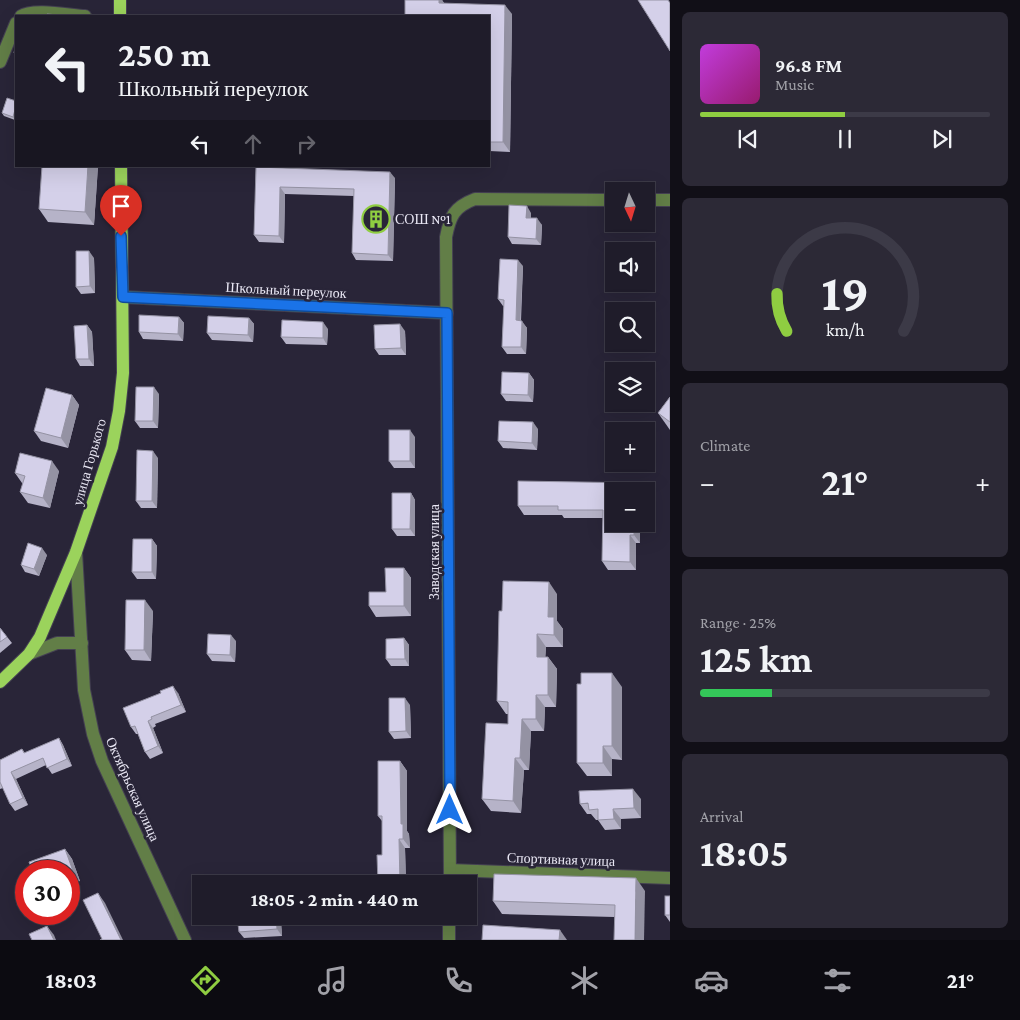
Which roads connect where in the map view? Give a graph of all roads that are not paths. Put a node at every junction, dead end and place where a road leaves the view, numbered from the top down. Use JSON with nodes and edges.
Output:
{"nodes":[{"id":1,"x":120,"y":0,"type":"edge"},
{"id":2,"x":24,"y":15,"type":"edge"},
{"id":3,"x":72,"y":15,"type":"edge"},
{"id":4,"x":120,"y":15,"type":"edge"},
{"id":5,"x":15,"y":24,"type":"edge"},
{"id":6,"x":0,"y":62,"type":"edge"},
{"id":7,"x":121,"y":167,"type":"edge"},
{"id":8,"x":605,"y":200,"type":"edge"},
{"id":9,"x":655,"y":200,"type":"edge"},
{"id":10,"x":670,"y":200,"type":"edge"},
{"id":11,"x":123,"y":297,"type":"junction"},
{"id":12,"x":447,"y":313,"type":"junction"},
{"id":13,"x":76,"y":552,"type":"junction"},
{"id":14,"x":82,"y":643,"type":"junction"},
{"id":15,"x":29,"y":654,"type":"junction"},
{"id":16,"x":0,"y":682,"type":"edge"},
{"id":17,"x":450,"y":870,"type":"junction"},
{"id":18,"x":450,"y":875,"type":"edge"},
{"id":19,"x":670,"y":878,"type":"edge"},
{"id":20,"x":449,"y":925,"type":"edge"},
{"id":21,"x":185,"y":940,"type":"edge"},
{"id":22,"x":449,"y":940,"type":"edge"}],
"edges":[{"from":1,"to":4,"type":"main road"},
{"from":2,"to":3,"type":"street"},
{"from":5,"to":6,"type":"street"},
{"from":7,"to":11,"type":"main road","name":"улица Горького"},
{"from":8,"to":12,"type":"street","name":"Заводская улица"},
{"from":9,"to":10,"type":"street"},
{"from":11,"to":12,"type":"street","name":"Школьный переулок"},
{"from":11,"to":13,"type":"main road","name":"улица Горького"},
{"from":12,"to":17,"type":"street","name":"Заводская улица"},
{"from":13,"to":14,"type":"street","name":"Октябрьская улица"},
{"from":13,"to":15,"type":"main road","name":"улица Горького"},
{"from":14,"to":15,"type":"street"},
{"from":14,"to":21,"type":"street","name":"Октябрьская улица"},
{"from":15,"to":16,"type":"main road","name":"улица Горького"},
{"from":17,"to":18,"type":"street","name":"Заводская улица"},
{"from":17,"to":19,"type":"street","name":"Спортивная улица"},
{"from":20,"to":22,"type":"street"}]}
